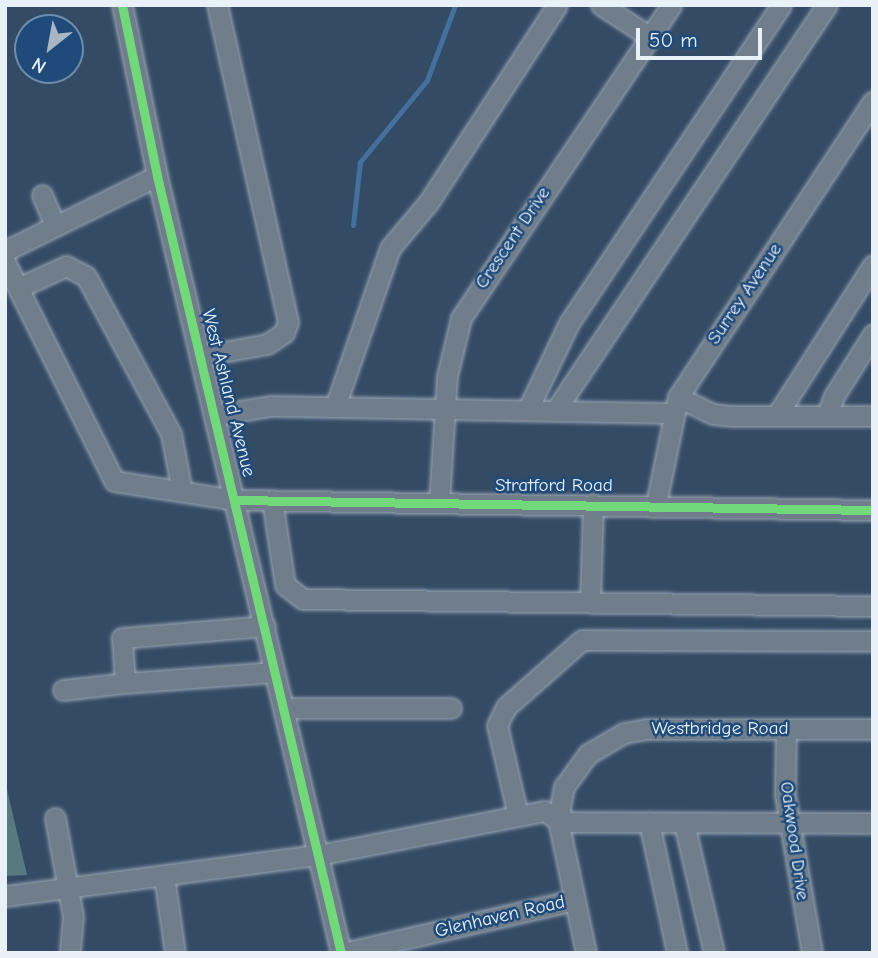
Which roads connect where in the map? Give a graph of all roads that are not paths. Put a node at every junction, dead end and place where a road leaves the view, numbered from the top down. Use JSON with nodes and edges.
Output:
{"nodes":[{"id":1,"x":122,"y":5,"type":"edge"},
{"id":2,"x":218,"y":5,"type":"edge"},
{"id":3,"x":557,"y":5,"type":"edge"},
{"id":4,"x":601,"y":5,"type":"edge"},
{"id":5,"x":671,"y":5,"type":"edge"},
{"id":6,"x":781,"y":5,"type":"edge"},
{"id":7,"x":827,"y":5,"type":"edge"},
{"id":8,"x":649,"y":37,"type":"junction"},
{"id":9,"x":873,"y":101,"type":"edge"},
{"id":10,"x":157,"y":176,"type":"junction"},
{"id":11,"x":41,"y":195,"type":"dead end"},
{"id":12,"x":55,"y":226,"type":"junction"},
{"id":13,"x":5,"y":251,"type":"edge"},
{"id":14,"x":5,"y":262,"type":"edge"},
{"id":15,"x":873,"y":265,"type":"edge"},
{"id":16,"x":18,"y":288,"type":"junction"},
{"id":17,"x":873,"y":334,"type":"edge"},
{"id":18,"x":201,"y":356,"type":"junction"},
{"id":19,"x":675,"y":405,"type":"junction"},
{"id":20,"x":335,"y":407,"type":"junction"},
{"id":21,"x":445,"y":407,"type":"junction"},
{"id":22,"x":528,"y":409,"type":"junction"},
{"id":23,"x":555,"y":411,"type":"junction"},
{"id":24,"x":215,"y":415,"type":"junction"},
{"id":25,"x":777,"y":415,"type":"junction"},
{"id":26,"x":827,"y":415,"type":"junction"},
{"id":27,"x":873,"y":416,"type":"edge"},
{"id":28,"x":182,"y":491,"type":"junction"},
{"id":29,"x":235,"y":499,"type":"junction"},
{"id":30,"x":272,"y":500,"type":"junction"},
{"id":31,"x":439,"y":502,"type":"junction"},
{"id":32,"x":593,"y":504,"type":"junction"},
{"id":33,"x":656,"y":504,"type":"junction"},
{"id":34,"x":873,"y":510,"type":"edge"},
{"id":35,"x":590,"y":602,"type":"junction"},
{"id":36,"x":873,"y":606,"type":"edge"},
{"id":37,"x":265,"y":626,"type":"junction"},
{"id":38,"x":873,"y":641,"type":"edge"},
{"id":39,"x":275,"y":672,"type":"junction"},
{"id":40,"x":125,"y":684,"type":"junction"},
{"id":41,"x":62,"y":690,"type":"dead end"},
{"id":42,"x":283,"y":708,"type":"junction"},
{"id":43,"x":451,"y":708,"type":"dead end"},
{"id":44,"x":786,"y":729,"type":"junction"},
{"id":45,"x":873,"y":729,"type":"edge"},
{"id":46,"x":518,"y":816,"type":"junction"},
{"id":47,"x":55,"y":818,"type":"dead end"},
{"id":48,"x":558,"y":820,"type":"junction"},
{"id":49,"x":649,"y":822,"type":"junction"},
{"id":50,"x":684,"y":823,"type":"junction"},
{"id":51,"x":873,"y":823,"type":"edge"},
{"id":52,"x":788,"y":825,"type":"junction"},
{"id":53,"x":318,"y":855,"type":"junction"},
{"id":54,"x":163,"y":876,"type":"junction"},
{"id":55,"x":70,"y":888,"type":"junction"},
{"id":56,"x":5,"y":897,"type":"edge"},
{"id":57,"x":575,"y":900,"type":"junction"},
{"id":58,"x":70,"y":953,"type":"edge"},
{"id":59,"x":175,"y":953,"type":"edge"},
{"id":60,"x":342,"y":953,"type":"edge"},
{"id":61,"x":586,"y":953,"type":"edge"},
{"id":62,"x":677,"y":953,"type":"edge"},
{"id":63,"x":714,"y":953,"type":"edge"},
{"id":64,"x":812,"y":953,"type":"edge"}],
"edges":[{"from":1,"to":10,"type":"street","name":"West Ashland Avenue"},
{"from":2,"to":18,"type":"street"},
{"from":3,"to":20,"type":"street"},
{"from":4,"to":8,"type":"street"},
{"from":5,"to":8,"type":"street","name":"Crescent Drive"},
{"from":6,"to":22,"type":"street"},
{"from":7,"to":23,"type":"street"},
{"from":8,"to":21,"type":"street","name":"Crescent Drive"},
{"from":9,"to":19,"type":"street","name":"Surrey Avenue"},
{"from":10,"to":12,"type":"street"},
{"from":10,"to":18,"type":"street","name":"West Ashland Avenue"},
{"from":11,"to":12,"type":"street"},
{"from":12,"to":13,"type":"street"},
{"from":14,"to":16,"type":"street"},
{"from":15,"to":25,"type":"street"},
{"from":16,"to":28,"type":"street","name":"Stratford Road"},
{"from":16,"to":28,"type":"street"},
{"from":17,"to":26,"type":"street"},
{"from":18,"to":24,"type":"street","name":"West Ashland Avenue"},
{"from":19,"to":23,"type":"street"},
{"from":19,"to":25,"type":"street"},
{"from":19,"to":33,"type":"street","name":"Surrey Avenue"},
{"from":20,"to":21,"type":"street"},
{"from":20,"to":24,"type":"street"},
{"from":21,"to":22,"type":"street"},
{"from":21,"to":31,"type":"street","name":"Crescent Drive"},
{"from":22,"to":23,"type":"street"},
{"from":24,"to":29,"type":"street","name":"West Ashland Avenue"},
{"from":25,"to":26,"type":"street"},
{"from":26,"to":27,"type":"street"},
{"from":28,"to":29,"type":"street","name":"Stratford Road"},
{"from":29,"to":30,"type":"street","name":"Stratford Road"},
{"from":29,"to":37,"type":"street","name":"West Ashland Avenue"},
{"from":30,"to":31,"type":"street","name":"Stratford Road"},
{"from":30,"to":35,"type":"street"},
{"from":31,"to":32,"type":"street","name":"Stratford Road"},
{"from":32,"to":33,"type":"street","name":"Stratford Road"},
{"from":32,"to":35,"type":"street"},
{"from":33,"to":34,"type":"street","name":"Stratford Road"},
{"from":35,"to":36,"type":"street"},
{"from":37,"to":39,"type":"street","name":"West Ashland Avenue"},
{"from":37,"to":40,"type":"street"},
{"from":38,"to":46,"type":"street"},
{"from":39,"to":40,"type":"street"},
{"from":39,"to":42,"type":"street","name":"West Ashland Avenue"},
{"from":40,"to":41,"type":"street"},
{"from":42,"to":43,"type":"street"},
{"from":42,"to":53,"type":"street","name":"West Ashland Avenue"},
{"from":44,"to":45,"type":"street","name":"Westbridge Road"},
{"from":44,"to":48,"type":"street","name":"Westbridge Road"},
{"from":44,"to":52,"type":"street","name":"Oakwood Drive"},
{"from":46,"to":48,"type":"street"},
{"from":46,"to":53,"type":"street"},
{"from":47,"to":55,"type":"street"},
{"from":48,"to":49,"type":"street"},
{"from":48,"to":57,"type":"street"},
{"from":49,"to":50,"type":"street"},
{"from":49,"to":62,"type":"street"},
{"from":50,"to":52,"type":"street"},
{"from":50,"to":63,"type":"street"},
{"from":51,"to":52,"type":"street"},
{"from":52,"to":64,"type":"street","name":"Oakwood Drive"},
{"from":53,"to":54,"type":"street"},
{"from":53,"to":60,"type":"street","name":"West Ashland Avenue"},
{"from":54,"to":55,"type":"street"},
{"from":54,"to":59,"type":"street"},
{"from":55,"to":56,"type":"street"},
{"from":55,"to":58,"type":"street"},
{"from":57,"to":60,"type":"street","name":"Glenhaven Road"},
{"from":57,"to":61,"type":"street"}]}
